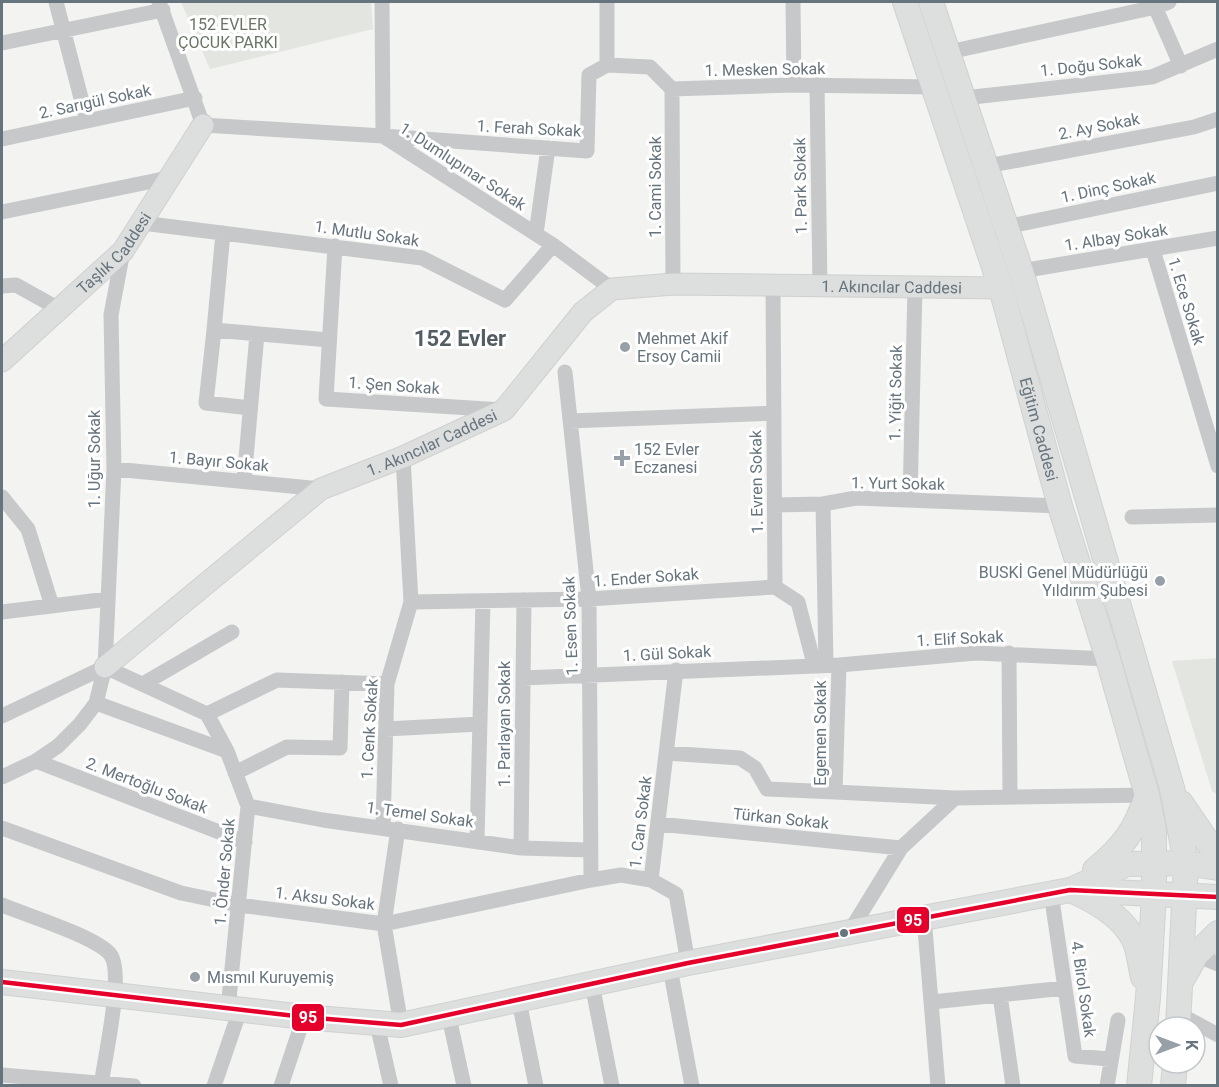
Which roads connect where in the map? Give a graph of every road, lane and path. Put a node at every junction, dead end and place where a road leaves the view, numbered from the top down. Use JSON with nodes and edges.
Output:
{"nodes":[{"id":1,"x":57,"y":2,"type":"edge"},
{"id":2,"x":382,"y":2,"type":"edge"},
{"id":3,"x":607,"y":2,"type":"edge"},
{"id":4,"x":793,"y":2,"type":"edge"},
{"id":5,"x":905,"y":2,"type":"edge"},
{"id":6,"x":931,"y":2,"type":"edge"},
{"id":7,"x":1159,"y":3,"type":"edge"},
{"id":8,"x":161,"y":6,"type":"edge"},
{"id":9,"x":64,"y":30,"type":"junction"},
{"id":10,"x":2,"y":43,"type":"edge"},
{"id":11,"x":1218,"y":50,"type":"edge"},
{"id":12,"x":949,"y":52,"type":"junction"},
{"id":13,"x":608,"y":65,"type":"junction"},
{"id":14,"x":1181,"y":66,"type":"junction"},
{"id":15,"x":794,"y":85,"type":"junction"},
{"id":16,"x":817,"y":85,"type":"junction"},
{"id":17,"x":933,"y":87,"type":"junction"},
{"id":18,"x":672,"y":89,"type":"junction"},
{"id":19,"x":195,"y":98,"type":"junction"},
{"id":20,"x":964,"y":98,"type":"junction"},
{"id":21,"x":87,"y":121,"type":"junction"},
{"id":22,"x":1217,"y":122,"type":"edge"},
{"id":23,"x":203,"y":125,"type":"junction"},
{"id":24,"x":383,"y":136,"type":"junction"},
{"id":25,"x":2,"y":140,"type":"edge"},
{"id":26,"x":548,"y":148,"type":"junction"},
{"id":27,"x":987,"y":166,"type":"junction"},
{"id":28,"x":172,"y":177,"type":"junction"},
{"id":29,"x":1218,"y":183,"type":"edge"},
{"id":30,"x":2,"y":213,"type":"edge"},
{"id":31,"x":142,"y":223,"type":"junction"},
{"id":32,"x":1006,"y":227,"type":"junction"},
{"id":33,"x":223,"y":232,"type":"junction"},
{"id":34,"x":536,"y":234,"type":"junction"},
{"id":35,"x":1218,"y":238,"type":"edge"},
{"id":36,"x":553,"y":245,"type":"junction"},
{"id":37,"x":335,"y":246,"type":"junction"},
{"id":38,"x":1153,"y":250,"type":"junction"},
{"id":39,"x":123,"y":251,"type":"junction"},
{"id":40,"x":1021,"y":271,"type":"junction"},
{"id":41,"x":673,"y":284,"type":"junction"},
{"id":42,"x":773,"y":285,"type":"junction"},
{"id":43,"x":2,"y":286,"type":"edge"},
{"id":44,"x":820,"y":286,"type":"junction"},
{"id":45,"x":915,"y":287,"type":"junction"},
{"id":46,"x":1001,"y":288,"type":"junction"},
{"id":47,"x":612,"y":289,"type":"junction"},
{"id":48,"x":59,"y":309,"type":"junction"},
{"id":49,"x":214,"y":330,"type":"junction"},
{"id":50,"x":257,"y":334,"type":"junction"},
{"id":51,"x":329,"y":340,"type":"junction"},
{"id":52,"x":2,"y":361,"type":"edge"},
{"id":53,"x":565,"y":372,"type":"dead end"},
{"id":54,"x":250,"y":408,"type":"junction"},
{"id":55,"x":504,"y":410,"type":"junction"},
{"id":56,"x":774,"y":413,"type":"junction"},
{"id":57,"x":570,"y":421,"type":"junction"},
{"id":58,"x":403,"y":456,"type":"junction"},
{"id":59,"x":1218,"y":466,"type":"edge"},
{"id":60,"x":114,"y":469,"type":"junction"},
{"id":61,"x":244,"y":481,"type":"junction"},
{"id":62,"x":321,"y":489,"type":"junction"},
{"id":63,"x":2,"y":496,"type":"edge"},
{"id":64,"x":910,"y":500,"type":"junction"},
{"id":65,"x":823,"y":504,"type":"junction"},
{"id":66,"x":775,"y":505,"type":"junction"},
{"id":67,"x":1060,"y":506,"type":"junction"},
{"id":68,"x":1218,"y":515,"type":"edge"},
{"id":69,"x":1132,"y":517,"type":"dead end"},
{"id":70,"x":775,"y":587,"type":"junction"},
{"id":71,"x":108,"y":599,"type":"junction"},
{"id":72,"x":589,"y":599,"type":"junction"},
{"id":73,"x":524,"y":600,"type":"junction"},
{"id":74,"x":483,"y":601,"type":"junction"},
{"id":75,"x":411,"y":602,"type":"junction"},
{"id":76,"x":52,"y":606,"type":"junction"},
{"id":77,"x":2,"y":612,"type":"edge"},
{"id":78,"x":231,"y":632,"type":"dead end"},
{"id":79,"x":1009,"y":653,"type":"junction"},
{"id":80,"x":1108,"y":659,"type":"junction"},
{"id":81,"x":826,"y":664,"type":"junction"},
{"id":82,"x":105,"y":667,"type":"junction"},
{"id":83,"x":676,"y":670,"type":"junction"},
{"id":84,"x":589,"y":674,"type":"junction"},
{"id":85,"x":523,"y":678,"type":"junction"},
{"id":86,"x":342,"y":682,"type":"junction"},
{"id":87,"x":143,"y":684,"type":"junction"},
{"id":88,"x":387,"y":684,"type":"junction"},
{"id":89,"x":96,"y":703,"type":"junction"},
{"id":90,"x":207,"y":714,"type":"junction"},
{"id":91,"x":2,"y":716,"type":"edge"},
{"id":92,"x":480,"y":724,"type":"junction"},
{"id":93,"x":386,"y":729,"type":"junction"},
{"id":94,"x":227,"y":751,"type":"junction"},
{"id":95,"x":666,"y":753,"type":"junction"},
{"id":96,"x":36,"y":761,"type":"junction"},
{"id":97,"x":235,"y":773,"type":"junction"},
{"id":98,"x":2,"y":777,"type":"edge"},
{"id":99,"x":1172,"y":788,"type":"junction"},
{"id":100,"x":835,"y":792,"type":"junction"},
{"id":101,"x":1148,"y":795,"type":"junction"},
{"id":102,"x":1010,"y":797,"type":"junction"},
{"id":103,"x":955,"y":798,"type":"junction"},
{"id":104,"x":248,"y":806,"type":"junction"},
{"id":105,"x":658,"y":824,"type":"junction"},
{"id":106,"x":2,"y":828,"type":"edge"},
{"id":107,"x":391,"y":828,"type":"junction"},
{"id":108,"x":477,"y":840,"type":"junction"},
{"id":109,"x":245,"y":842,"type":"junction"},
{"id":110,"x":521,"y":848,"type":"junction"},
{"id":111,"x":901,"y":848,"type":"junction"},
{"id":112,"x":1218,"y":849,"type":"edge"},
{"id":113,"x":589,"y":850,"type":"junction"},
{"id":114,"x":1155,"y":862,"type":"junction"},
{"id":115,"x":1186,"y":862,"type":"junction"},
{"id":116,"x":1218,"y":868,"type":"edge"},
{"id":117,"x":591,"y":880,"type":"junction"},
{"id":118,"x":651,"y":880,"type":"junction"},
{"id":119,"x":1061,"y":892,"type":"junction"},
{"id":120,"x":1154,"y":892,"type":"junction"},
{"id":121,"x":1185,"y":893,"type":"junction"},
{"id":122,"x":1218,"y":897,"type":"edge"},
{"id":123,"x":2,"y":905,"type":"edge"},
{"id":124,"x":239,"y":905,"type":"junction"},
{"id":125,"x":924,"y":917,"type":"junction"},
{"id":126,"x":384,"y":924,"type":"junction"},
{"id":127,"x":849,"y":931,"type":"junction"},
{"id":128,"x":1218,"y":933,"type":"edge"},
{"id":129,"x":1207,"y":959,"type":"edge"},
{"id":130,"x":679,"y":965,"type":"junction"},
{"id":131,"x":2,"y":982,"type":"edge"},
{"id":132,"x":1181,"y":982,"type":"junction"},
{"id":133,"x":592,"y":984,"type":"junction"},
{"id":134,"x":1065,"y":988,"type":"junction"},
{"id":135,"x":115,"y":996,"type":"junction"},
{"id":136,"x":1000,"y":996,"type":"junction"},
{"id":137,"x":1148,"y":998,"type":"junction"},
{"id":138,"x":519,"y":1001,"type":"junction"},
{"id":139,"x":932,"y":1002,"type":"junction"},
{"id":140,"x":234,"y":1010,"type":"junction"},
{"id":141,"x":1179,"y":1015,"type":"edge"},
{"id":142,"x":304,"y":1017,"type":"junction"},
{"id":143,"x":449,"y":1017,"type":"junction"},
{"id":144,"x":1118,"y":1020,"type":"dead end"},
{"id":145,"x":377,"y":1024,"type":"junction"},
{"id":146,"x":401,"y":1025,"type":"junction"},
{"id":147,"x":1109,"y":1059,"type":"junction"},
{"id":148,"x":2,"y":1075,"type":"edge"},
{"id":149,"x":20,"y":1081,"type":"edge"},
{"id":150,"x":101,"y":1084,"type":"edge"},
{"id":151,"x":134,"y":1086,"type":"edge"},
{"id":152,"x":214,"y":1086,"type":"edge"},
{"id":153,"x":281,"y":1086,"type":"edge"},
{"id":154,"x":391,"y":1086,"type":"edge"},
{"id":155,"x":464,"y":1086,"type":"edge"},
{"id":156,"x":536,"y":1086,"type":"edge"},
{"id":157,"x":612,"y":1086,"type":"edge"},
{"id":158,"x":692,"y":1086,"type":"edge"},
{"id":159,"x":938,"y":1086,"type":"edge"},
{"id":160,"x":1013,"y":1086,"type":"edge"},
{"id":161,"x":1107,"y":1086,"type":"edge"},
{"id":162,"x":1139,"y":1086,"type":"edge"}],
"edges":[{"from":1,"to":9,"type":"street"},
{"from":2,"to":24,"type":"street"},
{"from":3,"to":13,"type":"street"},
{"from":4,"to":15,"type":"street"},
{"from":5,"to":17,"type":"main road","name":"Eğitim Caddesi"},
{"from":6,"to":12,"type":"main road","name":"Eğitim Caddesi"},
{"from":7,"to":12,"type":"street"},
{"from":7,"to":14,"type":"street"},
{"from":8,"to":9,"type":"street"},
{"from":8,"to":19,"type":"street"},
{"from":9,"to":10,"type":"street"},
{"from":9,"to":21,"type":"street"},
{"from":11,"to":14,"type":"street","name":"1. Doğu Sokak"},
{"from":12,"to":20,"type":"main road","name":"Eğitim Caddesi"},
{"from":13,"to":18,"type":"street"},
{"from":13,"to":26,"type":"street","name":"1. Ferah Sokak"},
{"from":14,"to":20,"type":"street","name":"1. Doğu Sokak"},
{"from":15,"to":16,"type":"street","name":"1. Mesken Sokak"},
{"from":15,"to":18,"type":"street","name":"1. Mesken Sokak"},
{"from":16,"to":17,"type":"street","name":"1. Mesken Sokak"},
{"from":16,"to":44,"type":"street","name":"1. Park Sokak"},
{"from":17,"to":46,"type":"main road","name":"Eğitim Caddesi"},
{"from":18,"to":41,"type":"street","name":"1. Cami Sokak"},
{"from":19,"to":21,"type":"street","name":"2. Sarıgül Sokak"},
{"from":19,"to":23,"type":"street"},
{"from":20,"to":27,"type":"main road","name":"Eğitim Caddesi"},
{"from":21,"to":25,"type":"street","name":"2. Sarıgül Sokak"},
{"from":22,"to":27,"type":"street","name":"2. Ay Sokak"},
{"from":23,"to":24,"type":"street","name":"1. Dumlupınar Sokak"},
{"from":23,"to":28,"type":"street","name":"Taşlık Caddesi"},
{"from":24,"to":26,"type":"street","name":"1. Ferah Sokak"},
{"from":24,"to":34,"type":"street","name":"1. Dumlupınar Sokak"},
{"from":26,"to":34,"type":"street"},
{"from":27,"to":32,"type":"main road","name":"Eğitim Caddesi"},
{"from":28,"to":30,"type":"street"},
{"from":28,"to":31,"type":"street","name":"Taşlık Caddesi"},
{"from":29,"to":32,"type":"street","name":"1. Dinç Sokak"},
{"from":31,"to":33,"type":"street","name":"1. Mutlu Sokak"},
{"from":31,"to":39,"type":"street","name":"Taşlık Caddesi"},
{"from":32,"to":40,"type":"main road","name":"Eğitim Caddesi"},
{"from":33,"to":37,"type":"street","name":"1. Mutlu Sokak"},
{"from":33,"to":49,"type":"street"},
{"from":34,"to":36,"type":"street","name":"1. Dumlupınar Sokak"},
{"from":35,"to":38,"type":"street","name":"1. Albay Sokak"},
{"from":36,"to":37,"type":"street","name":"1. Mutlu Sokak"},
{"from":36,"to":47,"type":"street","name":"1. Dumlupınar Sokak"},
{"from":37,"to":51,"type":"street","name":"1. Şen Sokak"},
{"from":38,"to":40,"type":"street","name":"1. Albay Sokak"},
{"from":38,"to":59,"type":"street","name":"1. Ece Sokak"},
{"from":39,"to":48,"type":"street","name":"Taşlık Caddesi"},
{"from":39,"to":60,"type":"street","name":"1. Uğur Sokak"},
{"from":40,"to":99,"type":"main road","name":"Eğitim Caddesi"},
{"from":41,"to":42,"type":"street","name":"1. Akıncılar Caddesi"},
{"from":41,"to":47,"type":"street","name":"1. Akıncılar Caddesi"},
{"from":42,"to":44,"type":"street","name":"1. Akıncılar Caddesi"},
{"from":42,"to":56,"type":"street","name":"1. Evren Sokak"},
{"from":43,"to":48,"type":"street"},
{"from":44,"to":45,"type":"street","name":"1. Akıncılar Caddesi"},
{"from":45,"to":46,"type":"street","name":"1. Akıncılar Caddesi"},
{"from":45,"to":64,"type":"street","name":"1. Yiğit Sokak"},
{"from":46,"to":67,"type":"main road","name":"Eğitim Caddesi"},
{"from":47,"to":55,"type":"street","name":"1. Akıncılar Caddesi"},
{"from":48,"to":52,"type":"street","name":"Taşlık Caddesi"},
{"from":49,"to":50,"type":"street"},
{"from":49,"to":54,"type":"street"},
{"from":50,"to":51,"type":"street"},
{"from":50,"to":54,"type":"street"},
{"from":51,"to":55,"type":"street","name":"1. Şen Sokak"},
{"from":53,"to":57,"type":"street","name":"1. Esen Sokak"},
{"from":54,"to":61,"type":"street"},
{"from":55,"to":58,"type":"street","name":"1. Akıncılar Caddesi"},
{"from":56,"to":57,"type":"street"},
{"from":56,"to":66,"type":"street","name":"1. Evren Sokak"},
{"from":57,"to":72,"type":"street","name":"1. Esen Sokak"},
{"from":58,"to":62,"type":"street","name":"1. Akıncılar Caddesi"},
{"from":58,"to":75,"type":"street","name":"1. Cenk Sokak"},
{"from":60,"to":61,"type":"street","name":"1. Bayır Sokak"},
{"from":60,"to":71,"type":"street","name":"1. Uğur Sokak"},
{"from":61,"to":62,"type":"street","name":"1. Bayır Sokak"},
{"from":62,"to":82,"type":"street","name":"1. Akıncılar Caddesi"},
{"from":63,"to":76,"type":"street"},
{"from":64,"to":65,"type":"street","name":"1. Yurt Sokak"},
{"from":64,"to":67,"type":"street","name":"1. Yurt Sokak"},
{"from":65,"to":66,"type":"street","name":"1. Yurt Sokak"},
{"from":65,"to":81,"type":"street"},
{"from":66,"to":70,"type":"street","name":"1. Evren Sokak"},
{"from":67,"to":80,"type":"main road","name":"Eğitim Caddesi"},
{"from":68,"to":69,"type":"street"},
{"from":70,"to":72,"type":"street","name":"1. Ender Sokak"},
{"from":70,"to":81,"type":"street"},
{"from":71,"to":76,"type":"street"},
{"from":71,"to":82,"type":"street","name":"1. Uğur Sokak"},
{"from":72,"to":73,"type":"street","name":"1. Ender Sokak"},
{"from":72,"to":84,"type":"street","name":"1. Esen Sokak"},
{"from":73,"to":74,"type":"street","name":"1. Ender Sokak"},
{"from":73,"to":85,"type":"street","name":"1. Parlayan Sokak"},
{"from":74,"to":75,"type":"street","name":"1. Ender Sokak"},
{"from":74,"to":92,"type":"street"},
{"from":75,"to":88,"type":"street","name":"1. Cenk Sokak"},
{"from":76,"to":77,"type":"street"},
{"from":78,"to":87,"type":"street"},
{"from":79,"to":80,"type":"street","name":"1. Elif Sokak"},
{"from":79,"to":81,"type":"street","name":"1. Elif Sokak"},
{"from":79,"to":102,"type":"street"},
{"from":80,"to":101,"type":"main road","name":"Eğitim Caddesi"},
{"from":81,"to":83,"type":"street","name":"1. Gül Sokak"},
{"from":81,"to":100,"type":"street","name":"Egemen Sokak"},
{"from":82,"to":87,"type":"street"},
{"from":82,"to":89,"type":"street"},
{"from":82,"to":91,"type":"street"},
{"from":83,"to":84,"type":"street","name":"1. Gül Sokak"},
{"from":83,"to":95,"type":"street","name":"1. Can Sokak"},
{"from":84,"to":85,"type":"street","name":"1. Gül Sokak"},
{"from":84,"to":113,"type":"street","name":"1. Esen Sokak"},
{"from":85,"to":110,"type":"street","name":"1. Parlayan Sokak"},
{"from":86,"to":88,"type":"street"},
{"from":86,"to":90,"type":"street"},
{"from":86,"to":97,"type":"street"},
{"from":87,"to":90,"type":"street"},
{"from":88,"to":93,"type":"street","name":"1. Cenk Sokak"},
{"from":89,"to":94,"type":"street"},
{"from":89,"to":96,"type":"street"},
{"from":90,"to":94,"type":"street","name":"1. Önder Sokak"},
{"from":92,"to":93,"type":"street"},
{"from":92,"to":108,"type":"street"},
{"from":93,"to":107,"type":"street","name":"1. Cenk Sokak"},
{"from":94,"to":97,"type":"street","name":"1. Önder Sokak"},
{"from":95,"to":100,"type":"street"},
{"from":95,"to":105,"type":"street","name":"1. Can Sokak"},
{"from":96,"to":98,"type":"street"},
{"from":96,"to":109,"type":"street","name":"2. Mertoğlu Sokak"},
{"from":97,"to":104,"type":"street","name":"1. Önder Sokak"},
{"from":99,"to":112,"type":"main road"},
{"from":99,"to":115,"type":"main road"},
{"from":100,"to":103,"type":"street","name":"Egemen Sokak"},
{"from":101,"to":102,"type":"street","name":"Egemen Sokak"},
{"from":101,"to":114,"type":"main road","name":"Eğitim Caddesi"},
{"from":101,"to":119,"type":"main road"},
{"from":102,"to":103,"type":"street","name":"Egemen Sokak"},
{"from":103,"to":111,"type":"street"},
{"from":104,"to":107,"type":"street","name":"1. Temel Sokak"},
{"from":104,"to":109,"type":"street","name":"1. Önder Sokak"},
{"from":105,"to":111,"type":"street","name":"Türkan Sokak"},
{"from":105,"to":118,"type":"street","name":"1. Can Sokak"},
{"from":106,"to":124,"type":"street","name":"1. Aksu Sokak"},
{"from":107,"to":108,"type":"street","name":"1. Temel Sokak"},
{"from":107,"to":126,"type":"street","name":"1. Cenk Sokak"},
{"from":108,"to":110,"type":"street","name":"1. Temel Sokak"},
{"from":109,"to":124,"type":"street","name":"1. Önder Sokak"},
{"from":110,"to":113,"type":"street","name":"1. Temel Sokak"},
{"from":111,"to":127,"type":"street"},
{"from":113,"to":117,"type":"street","name":"1. Esen Sokak"},
{"from":114,"to":115,"type":"main road"},
{"from":114,"to":119,"type":"main road"},
{"from":114,"to":120,"type":"main road","name":"Eğitim Caddesi"},
{"from":115,"to":116,"type":"main road"},
{"from":115,"to":121,"type":"main road"},
{"from":117,"to":118,"type":"street","name":"1. Aksu Sokak"},
{"from":117,"to":126,"type":"street","name":"1. Aksu Sokak"},
{"from":118,"to":130,"type":"street","name":"1. Can Sokak"},
{"from":119,"to":120,"type":"main road"},
{"from":119,"to":125,"type":"main road"},
{"from":119,"to":134,"type":"street","name":"4. Birol Sokak"},
{"from":119,"to":137,"type":"main road"},
{"from":120,"to":121,"type":"main road"},
{"from":120,"to":137,"type":"main road","name":"Eğitim Caddesi"},
{"from":121,"to":122,"type":"main road"},
{"from":121,"to":132,"type":"main road"},
{"from":123,"to":135,"type":"street"},
{"from":124,"to":126,"type":"street","name":"1. Aksu Sokak"},
{"from":124,"to":140,"type":"street","name":"1. Önder Sokak"},
{"from":125,"to":127,"type":"main road"},
{"from":125,"to":139,"type":"street"},
{"from":126,"to":146,"type":"street","name":"1. Cenk Sokak"},
{"from":127,"to":130,"type":"main road"},
{"from":128,"to":129,"type":"main road"},
{"from":129,"to":132,"type":"main road"},
{"from":130,"to":133,"type":"main road"},
{"from":130,"to":158,"type":"street"},
{"from":131,"to":135,"type":"main road"},
{"from":132,"to":141,"type":"main road"},
{"from":133,"to":138,"type":"main road"},
{"from":133,"to":157,"type":"street"},
{"from":134,"to":136,"type":"street"},
{"from":134,"to":147,"type":"street","name":"4. Birol Sokak"},
{"from":135,"to":140,"type":"main road"},
{"from":135,"to":150,"type":"street"},
{"from":136,"to":139,"type":"street"},
{"from":136,"to":160,"type":"street"},
{"from":137,"to":162,"type":"main road","name":"Eğitim Caddesi"},
{"from":138,"to":143,"type":"main road"},
{"from":138,"to":156,"type":"street"},
{"from":139,"to":159,"type":"street"},
{"from":140,"to":142,"type":"main road"},
{"from":140,"to":152,"type":"street","name":"1. Önder Sokak"},
{"from":142,"to":145,"type":"main road"},
{"from":142,"to":153,"type":"street"},
{"from":143,"to":146,"type":"main road"},
{"from":143,"to":155,"type":"street"},
{"from":144,"to":147,"type":"street"},
{"from":145,"to":146,"type":"main road"},
{"from":145,"to":154,"type":"street"},
{"from":147,"to":161,"type":"street"},
{"from":148,"to":149,"type":"street"},
{"from":149,"to":150,"type":"street"},
{"from":150,"to":151,"type":"street"}]}
